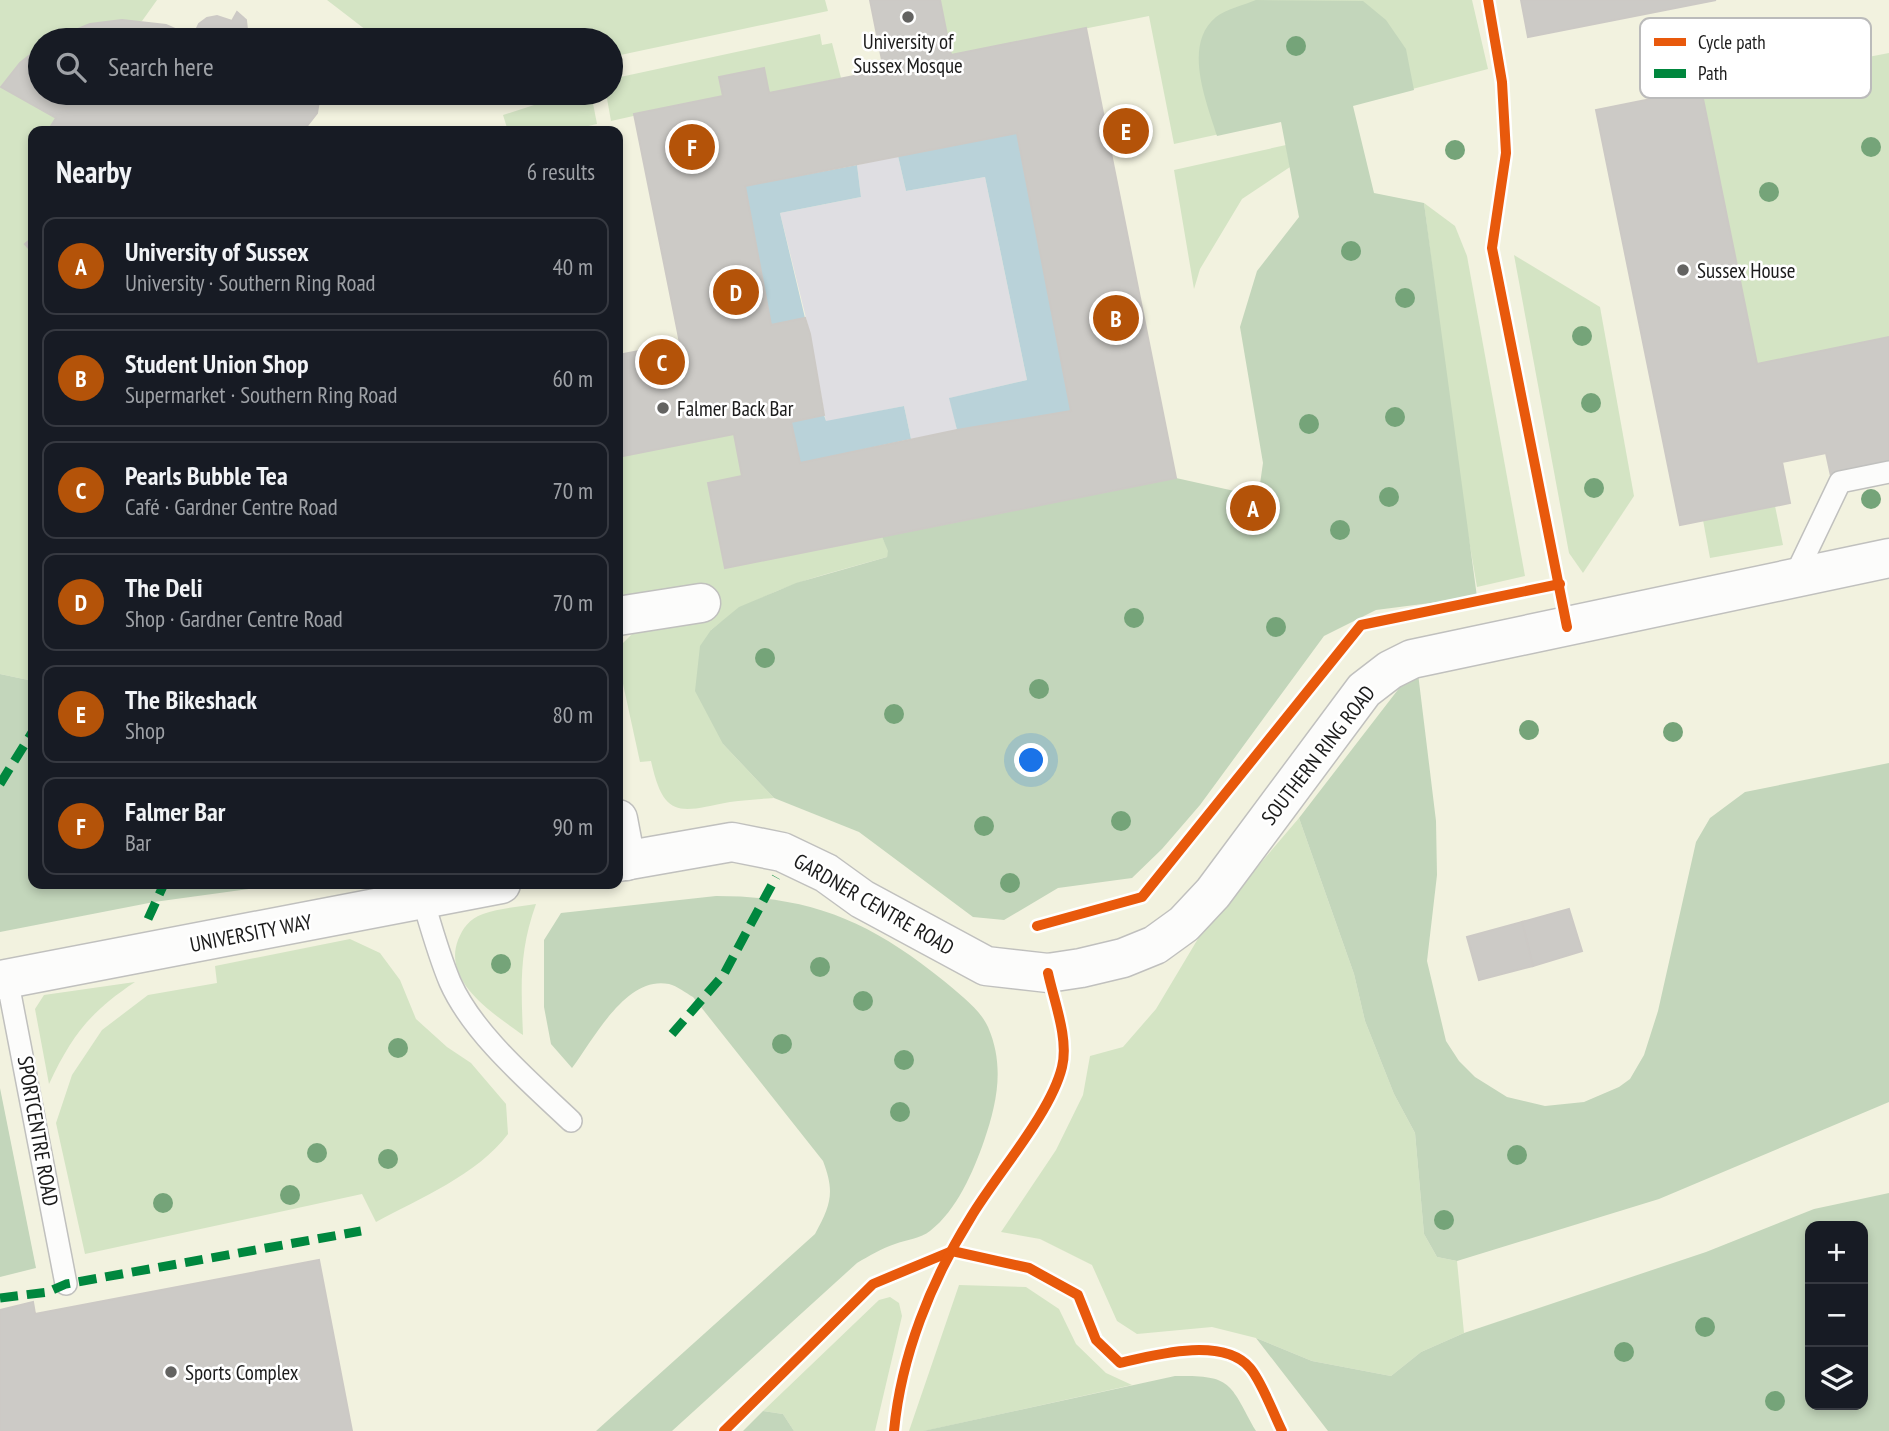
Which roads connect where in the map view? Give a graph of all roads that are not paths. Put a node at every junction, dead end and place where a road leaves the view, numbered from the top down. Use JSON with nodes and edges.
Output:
{"nodes":[{"id":1,"x":1889,"y":472,"type":"edge"},
{"id":2,"x":1889,"y":558,"type":"edge"},
{"id":3,"x":1794,"y":578,"type":"junction"},
{"id":4,"x":701,"y":603,"type":"dead end"},
{"id":5,"x":623,"y":615,"type":"edge"},
{"id":6,"x":623,"y":862,"type":"edge"},
{"id":7,"x":476,"y":889,"type":"edge"},
{"id":8,"x":422,"y":900,"type":"junction"},
{"id":9,"x":1081,"y":968,"type":"joint"},
{"id":10,"x":4,"y":979,"type":"edge"},
{"id":11,"x":571,"y":1121,"type":"dead end"},
{"id":12,"x":66,"y":1284,"type":"dead end"}],
"edges":[{"from":1,"to":3,"type":"lane"},
{"from":2,"to":3,"type":"street","name":"SOUTHERN RING ROAD"},
{"from":3,"to":9,"type":"street","name":"SOUTHERN RING ROAD"},
{"from":4,"to":5,"type":"street"},
{"from":6,"to":9,"type":"street","name":"GARDNER CENTRE ROAD"},
{"from":7,"to":8,"type":"street","name":"UNIVERSITY WAY"},
{"from":8,"to":10,"type":"street","name":"UNIVERSITY WAY"},
{"from":8,"to":11,"type":"lane"},
{"from":10,"to":12,"type":"lane","name":"SPORTCENTRE ROAD"}]}
